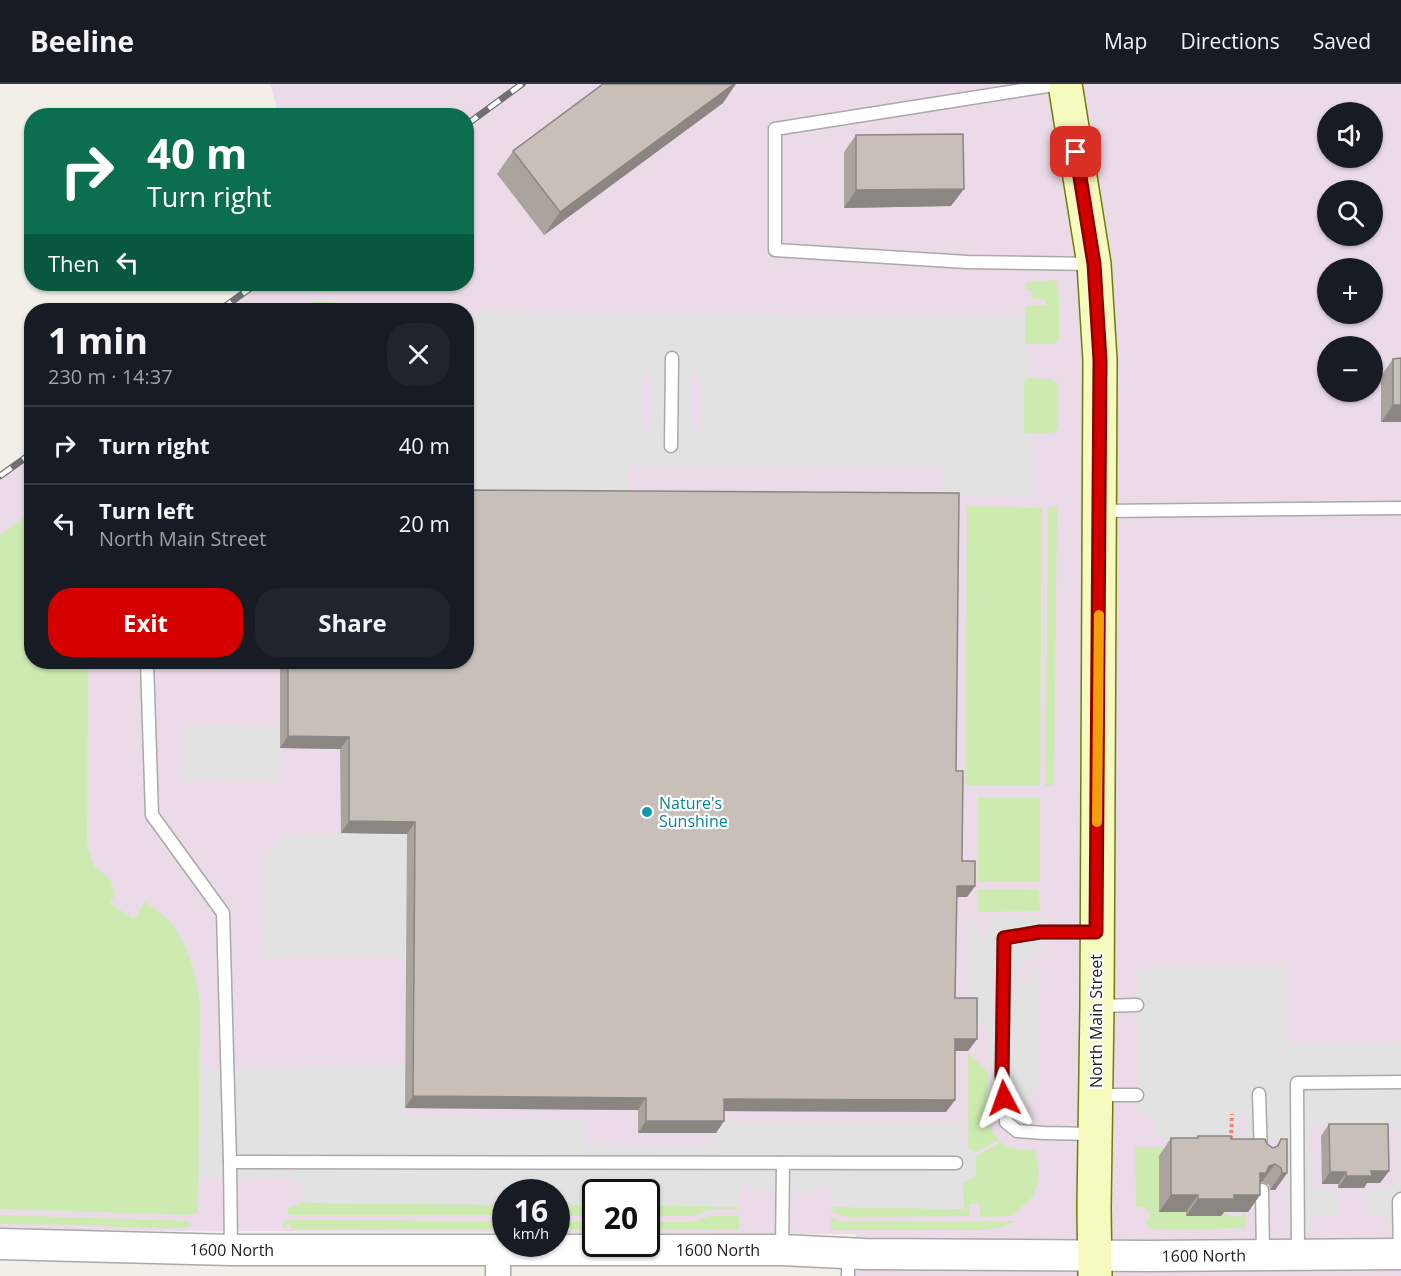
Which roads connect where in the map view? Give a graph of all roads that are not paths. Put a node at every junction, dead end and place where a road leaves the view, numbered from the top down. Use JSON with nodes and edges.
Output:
{"nodes":[{"id":1,"x":1060,"y":84,"type":"edge"},
{"id":2,"x":1065,"y":84,"type":"edge"},
{"id":3,"x":1094,"y":264,"type":"junction"},
{"id":4,"x":672,"y":358,"type":"dead end"},
{"id":5,"x":671,"y":446,"type":"dead end"},
{"id":6,"x":1401,"y":508,"type":"edge"},
{"id":7,"x":1100,"y":511,"type":"junction"},
{"id":8,"x":147,"y":669,"type":"edge"},
{"id":9,"x":1096,"y":932,"type":"junction"},
{"id":10,"x":1137,"y":1005,"type":"dead end"},
{"id":11,"x":1097,"y":1006,"type":"junction"},
{"id":12,"x":1401,"y":1082,"type":"edge"},
{"id":13,"x":1259,"y":1094,"type":"dead end"},
{"id":14,"x":1096,"y":1095,"type":"junction"},
{"id":15,"x":1137,"y":1095,"type":"dead end"},
{"id":16,"x":1095,"y":1134,"type":"junction"},
{"id":17,"x":1261,"y":1157,"type":"edge"},
{"id":18,"x":230,"y":1162,"type":"junction"},
{"id":19,"x":783,"y":1163,"type":"junction"},
{"id":20,"x":956,"y":1163,"type":"dead end"},
{"id":21,"x":1262,"y":1190,"type":"edge"},
{"id":22,"x":1401,"y":1199,"type":"edge"},
{"id":23,"x":0,"y":1244,"type":"edge"},
{"id":24,"x":231,"y":1250,"type":"junction"},
{"id":25,"x":782,"y":1250,"type":"junction"},
{"id":26,"x":1400,"y":1254,"type":"edge"},
{"id":27,"x":1263,"y":1255,"type":"junction"},
{"id":28,"x":1298,"y":1255,"type":"junction"},
{"id":29,"x":498,"y":1263,"type":"edge"},
{"id":30,"x":848,"y":1264,"type":"edge"},
{"id":31,"x":1095,"y":1266,"type":"edge"}],
"edges":[{"from":1,"to":3,"type":"lane"},
{"from":2,"to":3,"type":"main road","name":"North Main Street"},
{"from":3,"to":7,"type":"main road","name":"North Main Street"},
{"from":4,"to":5,"type":"lane"},
{"from":6,"to":7,"type":"lane"},
{"from":7,"to":9,"type":"main road","name":"North Main Street"},
{"from":8,"to":18,"type":"lane"},
{"from":9,"to":11,"type":"main road","name":"North Main Street"},
{"from":9,"to":16,"type":"lane"},
{"from":10,"to":11,"type":"lane"},
{"from":11,"to":14,"type":"main road","name":"North Main Street"},
{"from":12,"to":28,"type":"lane"},
{"from":13,"to":17,"type":"lane"},
{"from":14,"to":15,"type":"lane"},
{"from":14,"to":16,"type":"main road","name":"North Main Street"},
{"from":16,"to":31,"type":"main road","name":"North Main Street"},
{"from":18,"to":19,"type":"lane"},
{"from":18,"to":24,"type":"lane"},
{"from":19,"to":20,"type":"lane"},
{"from":19,"to":25,"type":"lane"},
{"from":21,"to":27,"type":"lane"},
{"from":22,"to":26,"type":"lane"},
{"from":23,"to":24,"type":"street","name":"1600 North"},
{"from":24,"to":29,"type":"street","name":"1600 North"},
{"from":25,"to":29,"type":"street","name":"1600 North"},
{"from":25,"to":30,"type":"street","name":"1600 North"},
{"from":26,"to":28,"type":"street","name":"1600 North"},
{"from":27,"to":28,"type":"street","name":"1600 North"},
{"from":27,"to":31,"type":"street","name":"1600 North"},
{"from":30,"to":31,"type":"street","name":"1600 North"}]}
